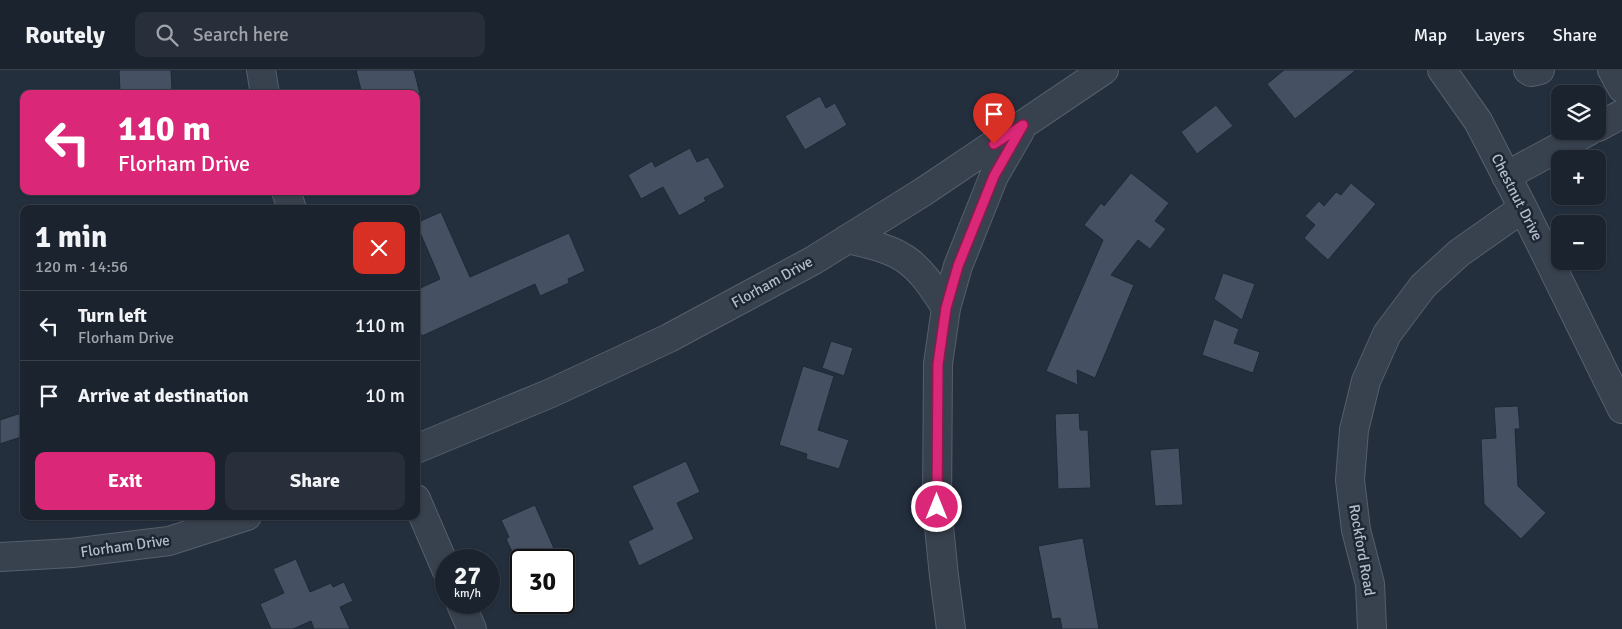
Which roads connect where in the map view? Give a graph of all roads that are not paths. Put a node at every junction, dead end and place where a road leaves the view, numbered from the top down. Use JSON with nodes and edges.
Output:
{"nodes":[{"id":1,"x":262,"y":70,"type":"edge"},
{"id":2,"x":1104,"y":70,"type":"edge"},
{"id":3,"x":1442,"y":70,"type":"edge"},
{"id":4,"x":1528,"y":70,"type":"edge"},
{"id":5,"x":1540,"y":70,"type":"edge"},
{"id":6,"x":1612,"y":70,"type":"edge"},
{"id":7,"x":1622,"y":88,"type":"edge"},
{"id":8,"x":264,"y":90,"type":"edge"},
{"id":9,"x":1622,"y":114,"type":"edge"},
{"id":10,"x":1606,"y":123,"type":"edge"},
{"id":11,"x":1023,"y":125,"type":"junction"},
{"id":12,"x":1572,"y":140,"type":"edge"},
{"id":13,"x":1506,"y":176,"type":"junction"},
{"id":14,"x":1523,"y":208,"type":"junction"},
{"id":15,"x":847,"y":239,"type":"junction"},
{"id":16,"x":946,"y":308,"type":"junction"},
{"id":17,"x":1622,"y":409,"type":"edge"},
{"id":18,"x":420,"y":447,"type":"edge"},
{"id":19,"x":420,"y":507,"type":"edge"},
{"id":20,"x":234,"y":520,"type":"edge"},
{"id":21,"x":438,"y":549,"type":"edge"},
{"id":22,"x":0,"y":557,"type":"edge"},
{"id":23,"x":465,"y":614,"type":"edge"},
{"id":24,"x":472,"y":629,"type":"edge"},
{"id":25,"x":952,"y":629,"type":"edge"},
{"id":26,"x":1372,"y":629,"type":"edge"}],
"edges":[{"from":1,"to":8,"type":"street"},
{"from":2,"to":11,"type":"street","name":"Florham Drive"},
{"from":3,"to":13,"type":"street","name":"Chestnut Drive"},
{"from":4,"to":5,"type":"street"},
{"from":6,"to":7,"type":"street"},
{"from":9,"to":10,"type":"street"},
{"from":11,"to":15,"type":"street","name":"Florham Drive"},
{"from":11,"to":16,"type":"street"},
{"from":12,"to":13,"type":"street"},
{"from":13,"to":14,"type":"street","name":"Chestnut Drive"},
{"from":14,"to":17,"type":"street","name":"Chestnut Drive"},
{"from":14,"to":26,"type":"street","name":"Rockford Road"},
{"from":15,"to":16,"type":"street"},
{"from":15,"to":18,"type":"street","name":"Florham Drive"},
{"from":16,"to":25,"type":"street"},
{"from":19,"to":21,"type":"street"},
{"from":20,"to":22,"type":"street","name":"Florham Drive"},
{"from":23,"to":24,"type":"street"}]}
